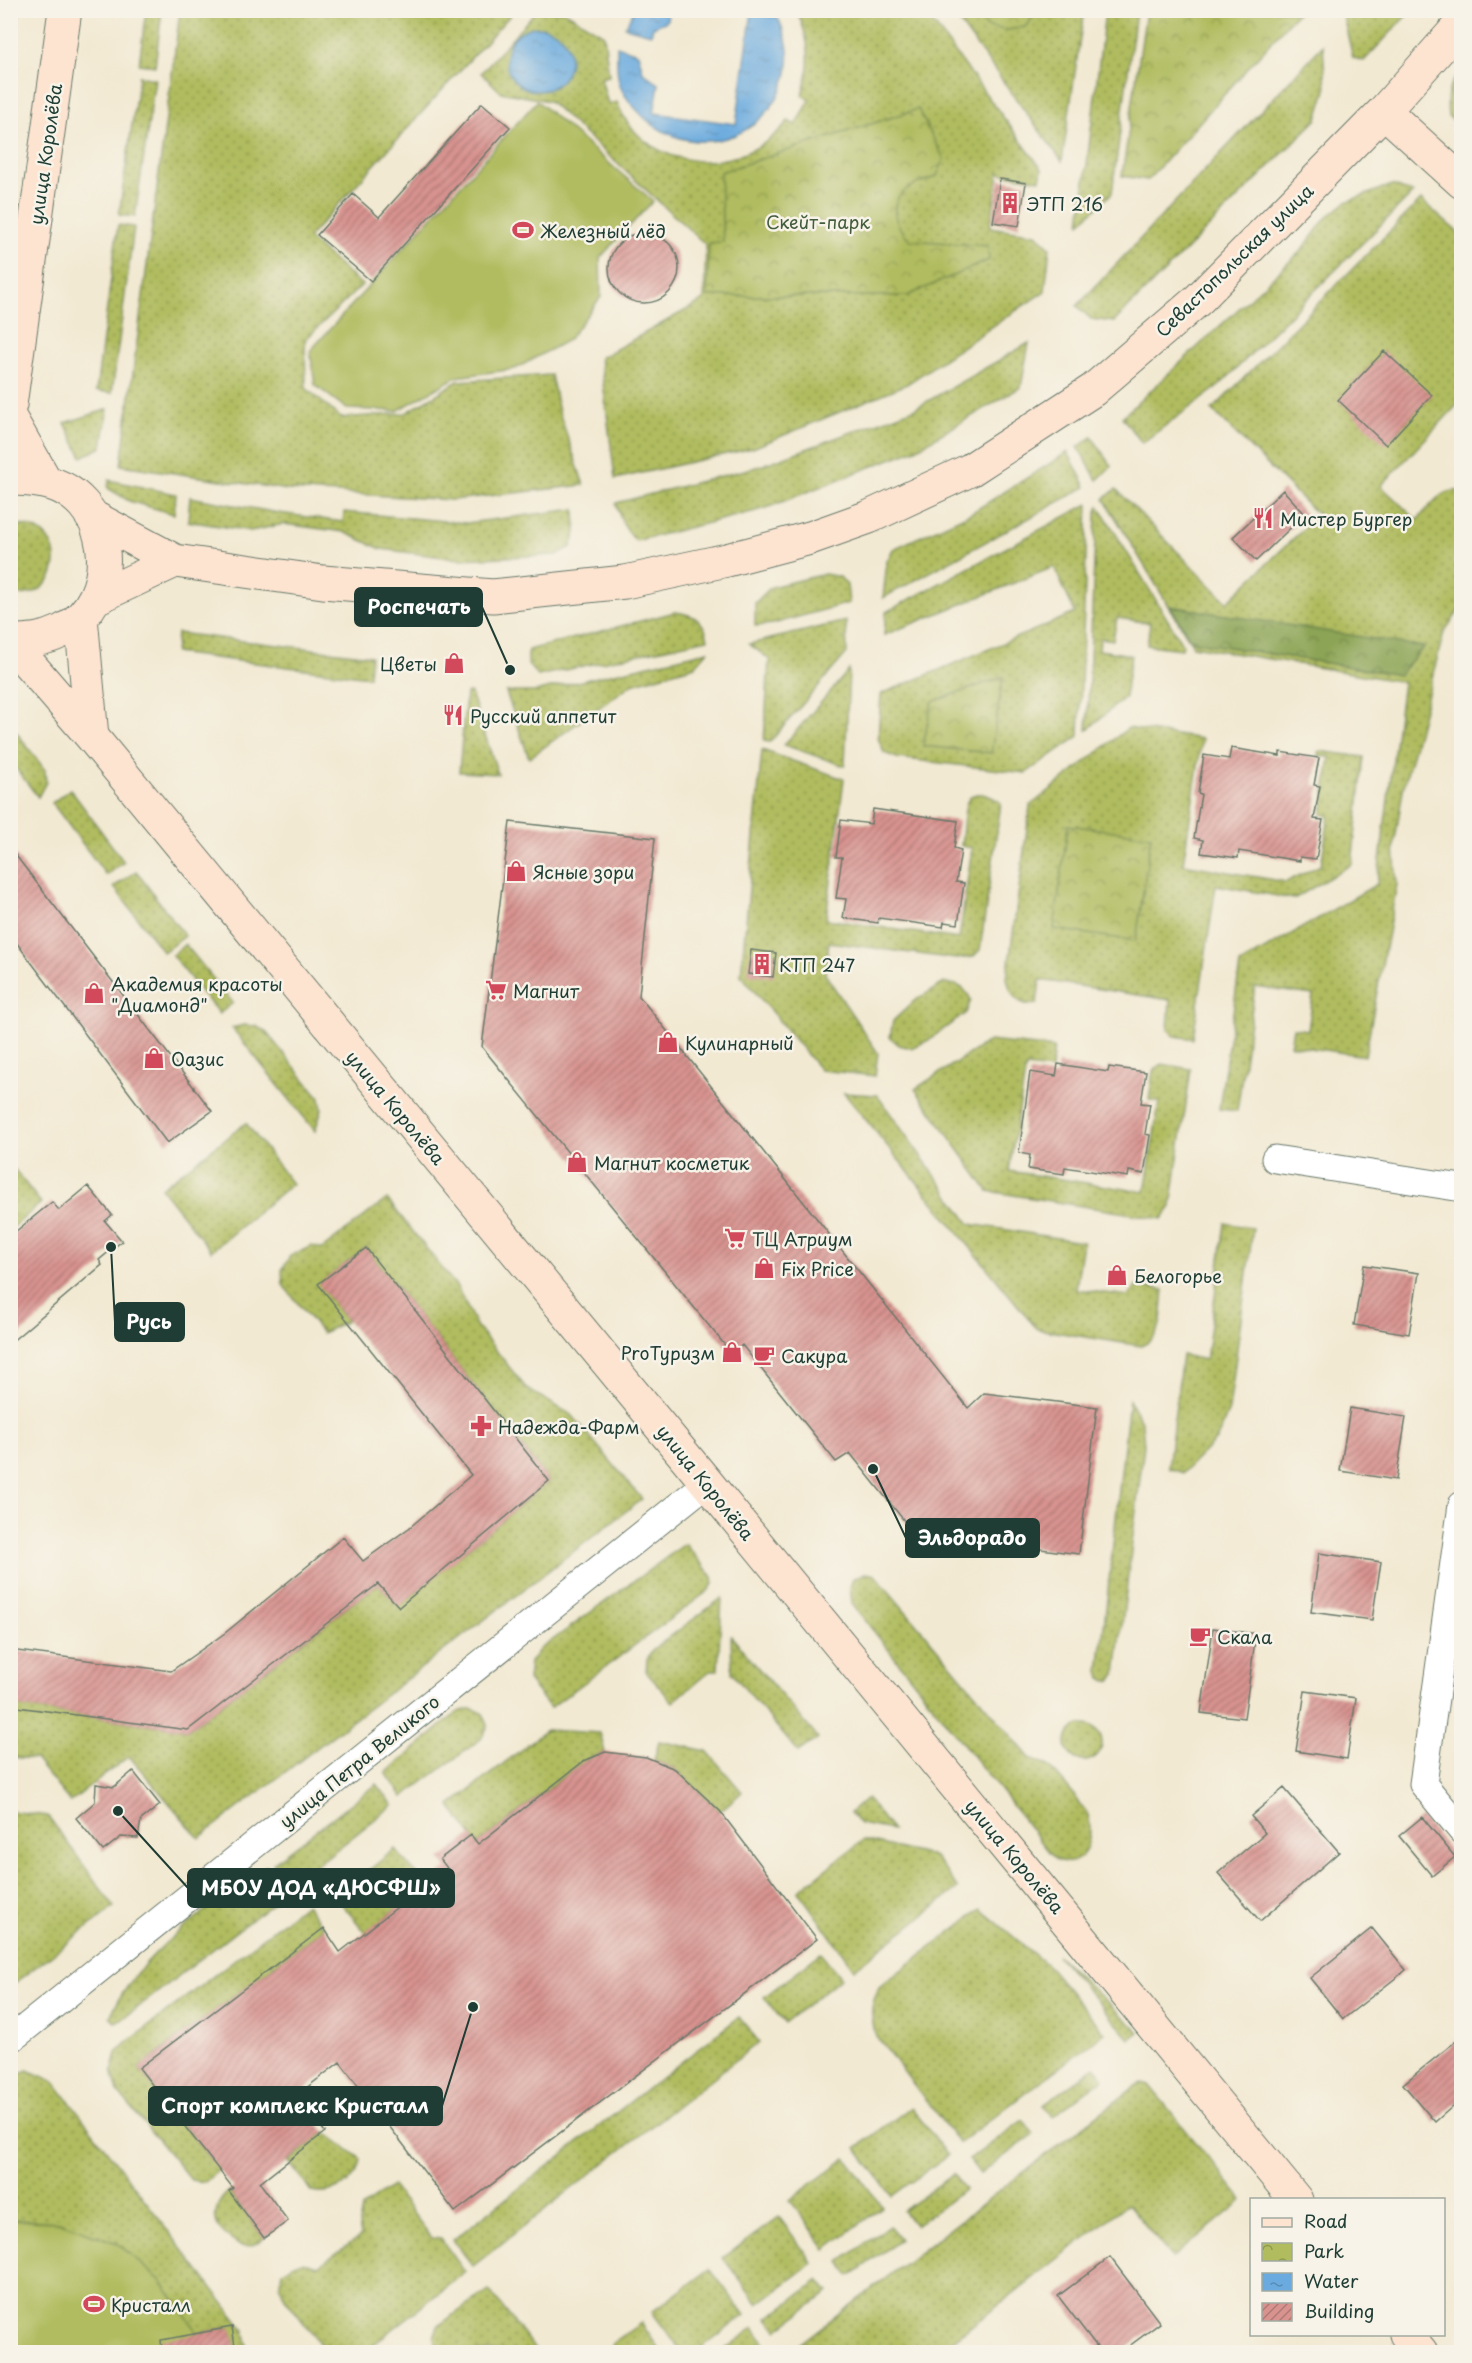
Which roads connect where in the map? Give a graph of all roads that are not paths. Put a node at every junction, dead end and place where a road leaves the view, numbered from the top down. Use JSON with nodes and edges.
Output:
{"nodes":[{"id":1,"x":65,"y":10,"type":"edge"},
{"id":2,"x":1461,"y":23,"type":"edge"},
{"id":3,"x":1384,"y":111,"type":"junction"},
{"id":4,"x":1461,"y":182,"type":"edge"},
{"id":5,"x":10,"y":405,"type":"edge"},
{"id":6,"x":10,"y":418,"type":"edge"},
{"id":7,"x":10,"y":480,"type":"edge"},
{"id":8,"x":46,"y":482,"type":"junction"},
{"id":9,"x":91,"y":516,"type":"junction"},
{"id":10,"x":175,"y":561,"type":"junction"},
{"id":11,"x":88,"y":608,"type":"junction"},
{"id":12,"x":10,"y":641,"type":"edge"},
{"id":13,"x":92,"y":737,"type":"junction"},
{"id":14,"x":1275,"y":1159,"type":"dead end"},
{"id":15,"x":1461,"y":1188,"type":"edge"},
{"id":16,"x":707,"y":1483,"type":"junction"},
{"id":17,"x":1461,"y":1505,"type":"edge"},
{"id":18,"x":1461,"y":1831,"type":"edge"},
{"id":19,"x":10,"y":2040,"type":"edge"},
{"id":20,"x":1295,"y":2198,"type":"edge"},
{"id":21,"x":1408,"y":2336,"type":"edge"},
{"id":22,"x":1421,"y":2352,"type":"edge"}],
"edges":[{"from":1,"to":5,"type":"main road","name":"улица Королёва"},
{"from":2,"to":3,"type":"main road","name":"Севастопольская улица"},
{"from":3,"to":4,"type":"main road"},
{"from":3,"to":10,"type":"main road","name":"Севастопольская улица"},
{"from":6,"to":8,"type":"main road"},
{"from":7,"to":8,"type":"main road"},
{"from":8,"to":9,"type":"main road"},
{"from":9,"to":10,"type":"main road","name":"Севастопольская улица"},
{"from":9,"to":11,"type":"main road"},
{"from":10,"to":11,"type":"main road"},
{"from":11,"to":12,"type":"main road"},
{"from":11,"to":13,"type":"main road"},
{"from":12,"to":13,"type":"main road","name":"улица Королёва"},
{"from":13,"to":16,"type":"main road","name":"улица Королёва"},
{"from":14,"to":15,"type":"street"},
{"from":16,"to":19,"type":"street","name":"улица Петра Великого"},
{"from":16,"to":20,"type":"main road","name":"улица Королёва"},
{"from":17,"to":18,"type":"street"},
{"from":21,"to":22,"type":"main road"}]}
